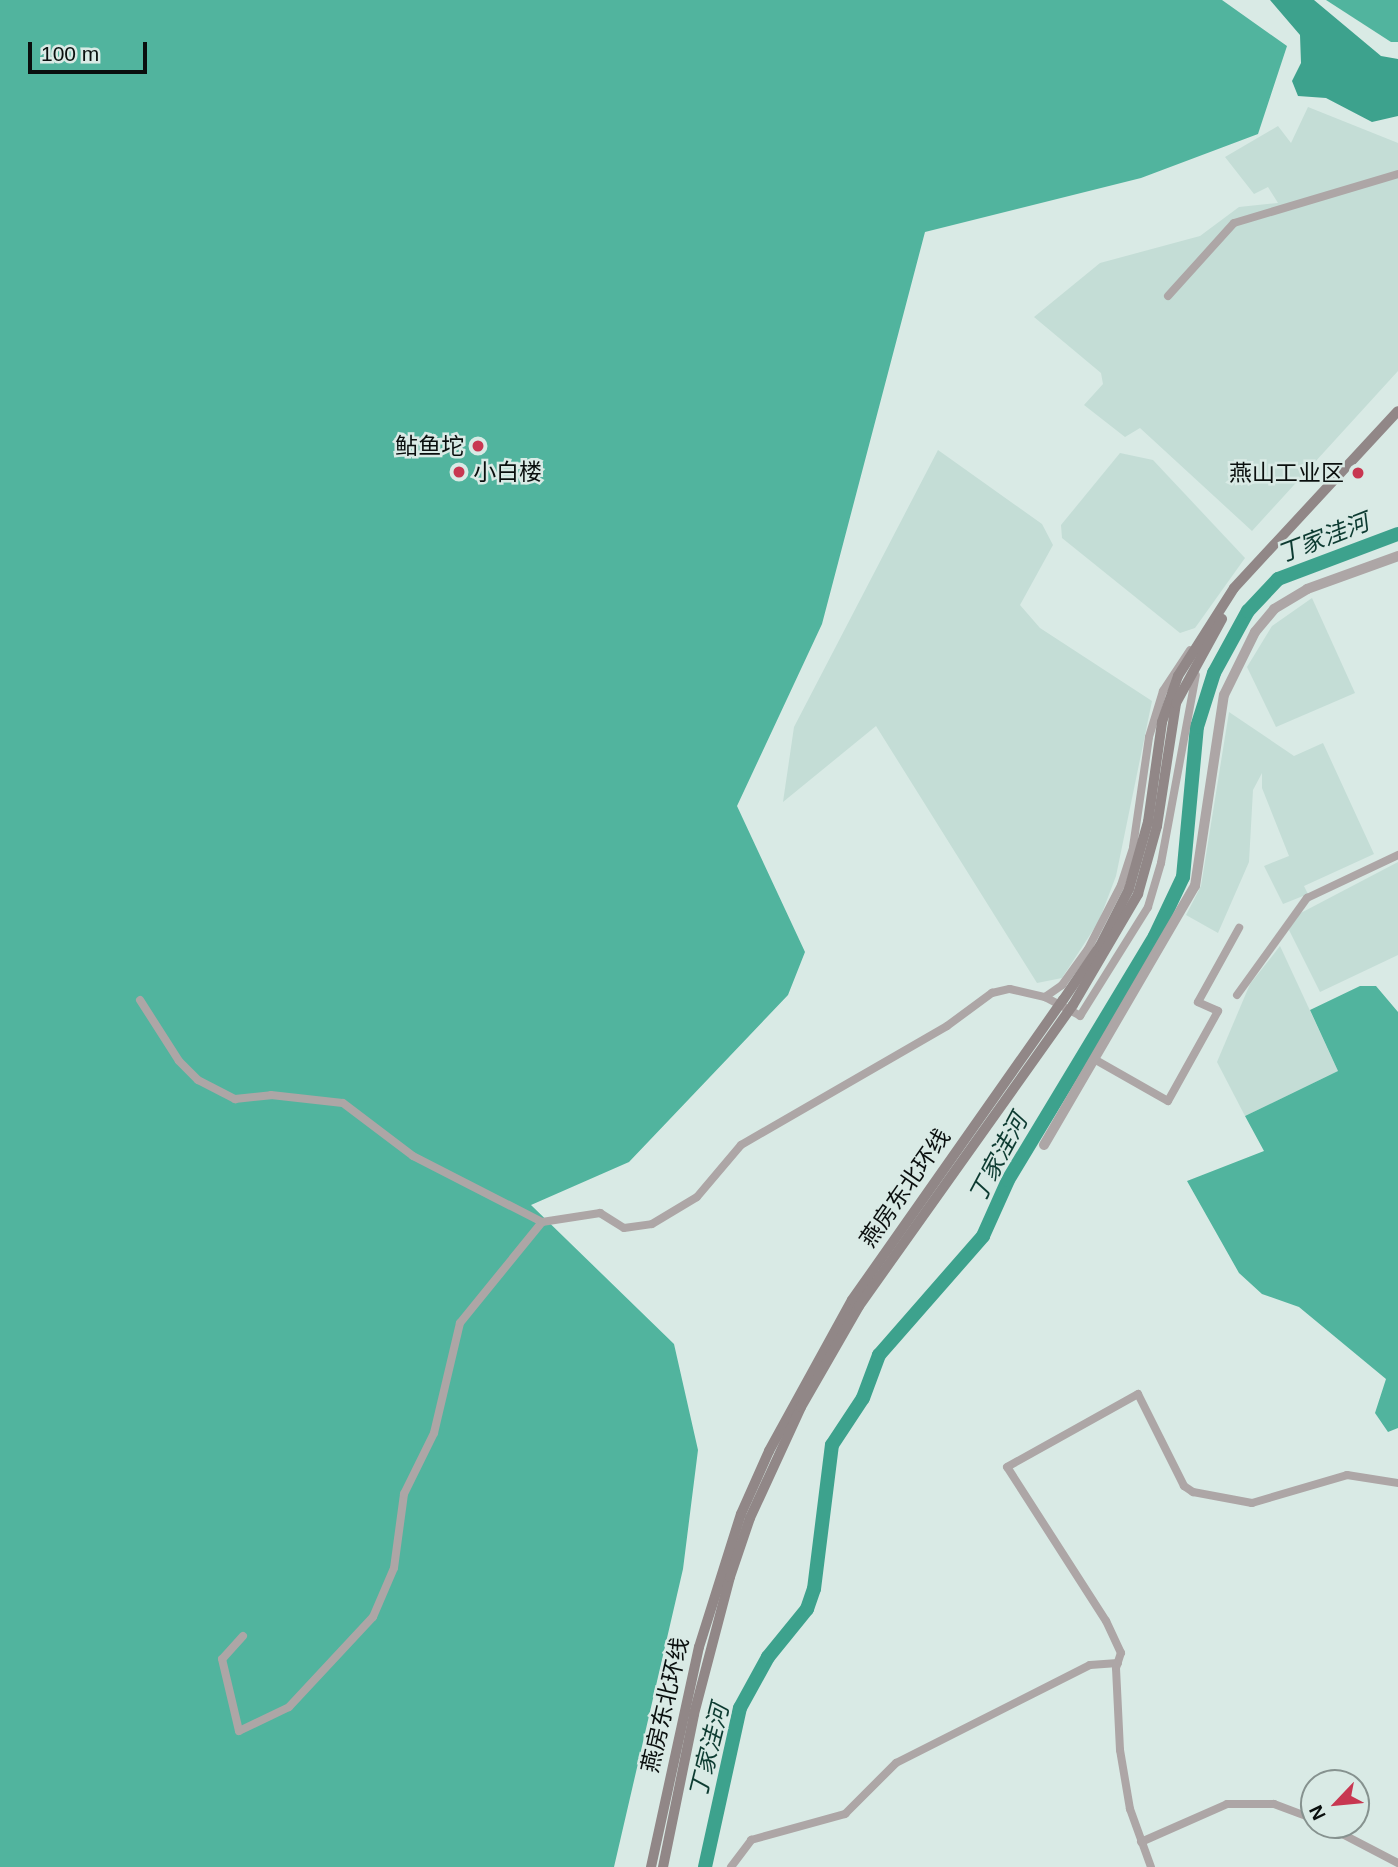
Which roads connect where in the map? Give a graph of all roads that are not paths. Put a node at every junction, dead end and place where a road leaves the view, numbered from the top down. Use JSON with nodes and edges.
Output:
{"nodes":[{"id":1,"x":1398,"y":174,"type":"edge"},
{"id":2,"x":1168,"y":296,"type":"dead end"},
{"id":3,"x":1398,"y":411,"type":"edge"},
{"id":4,"x":1398,"y":555,"type":"edge"},
{"id":5,"x":1204,"y":640,"type":"junction"},
{"id":6,"x":1398,"y":855,"type":"edge"},
{"id":7,"x":1239,"y":928,"type":"dead end"},
{"id":8,"x":1237,"y":995,"type":"dead end"},
{"id":9,"x":1045,"y":997,"type":"junction"},
{"id":10,"x":140,"y":1000,"type":"dead end"},
{"id":11,"x":1068,"y":1003,"type":"junction"},
{"id":12,"x":1094,"y":1059,"type":"junction"},
{"id":13,"x":1044,"y":1145,"type":"dead end"},
{"id":14,"x":542,"y":1222,"type":"junction"},
{"id":15,"x":1398,"y":1483,"type":"edge"},
{"id":16,"x":243,"y":1636,"type":"dead end"},
{"id":17,"x":1118,"y":1662,"type":"junction"},
{"id":18,"x":1300,"y":1814,"type":"edge"},
{"id":19,"x":1352,"y":1839,"type":"edge"},
{"id":20,"x":1141,"y":1842,"type":"junction"},
{"id":21,"x":1398,"y":1863,"type":"edge"},
{"id":22,"x":651,"y":1867,"type":"edge"},
{"id":23,"x":663,"y":1867,"type":"edge"},
{"id":24,"x":730,"y":1867,"type":"edge"},
{"id":25,"x":1151,"y":1867,"type":"edge"}],
"edges":[{"from":1,"to":2,"type":"street"},
{"from":3,"to":5,"type":"main road","name":"燕房东北环线"},
{"from":4,"to":12,"type":"street"},
{"from":5,"to":9,"type":"street"},
{"from":5,"to":9,"type":"street"},
{"from":5,"to":11,"type":"main road","name":"燕房东北环线"},
{"from":6,"to":8,"type":"street"},
{"from":7,"to":12,"type":"street"},
{"from":9,"to":14,"type":"street"},
{"from":10,"to":14,"type":"street"},
{"from":11,"to":22,"type":"main road","name":"燕房东北环线","bridge":true},
{"from":11,"to":23,"type":"main road","name":"燕房东北环线","bridge":true},
{"from":12,"to":13,"type":"street"},
{"from":14,"to":16,"type":"street"},
{"from":15,"to":17,"type":"street"},
{"from":17,"to":20,"type":"street"},
{"from":17,"to":24,"type":"street"},
{"from":18,"to":20,"type":"street"},
{"from":19,"to":21,"type":"street"},
{"from":20,"to":25,"type":"street"}]}
